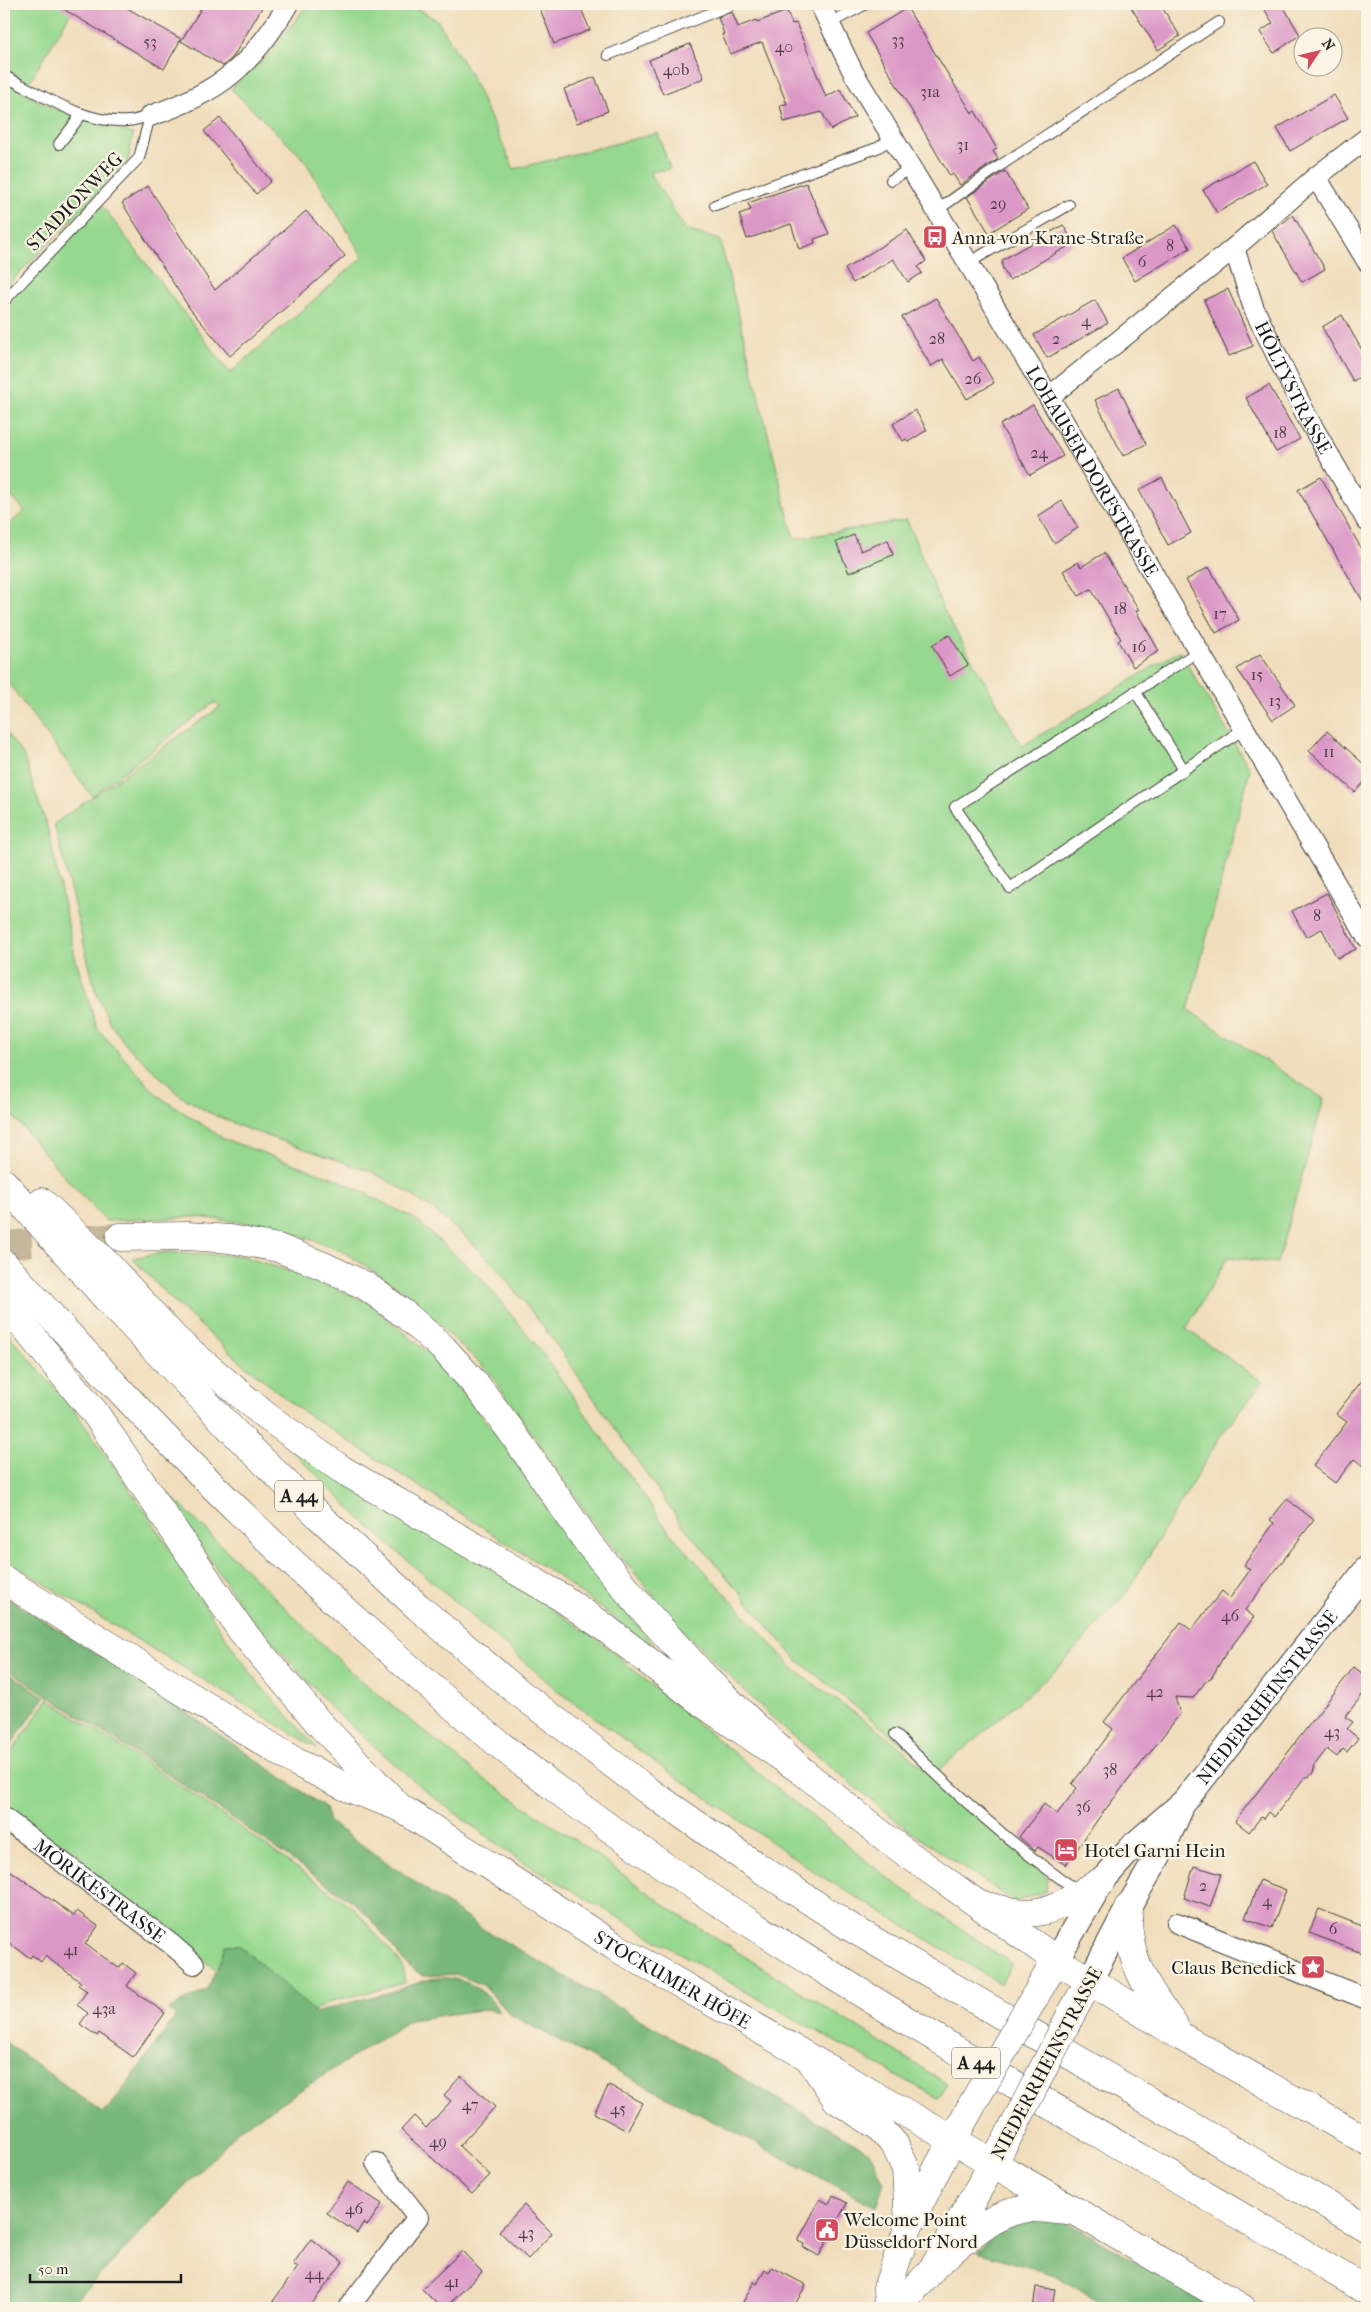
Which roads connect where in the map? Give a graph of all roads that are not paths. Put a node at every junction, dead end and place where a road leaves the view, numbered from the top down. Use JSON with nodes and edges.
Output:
{"nodes":[{"id":1,"x":288,"y":4,"type":"edge"},
{"id":2,"x":734,"y":4,"type":"edge"},
{"id":3,"x":820,"y":4,"type":"edge"},
{"id":4,"x":866,"y":4,"type":"edge"},
{"id":5,"x":1219,"y":22,"type":"dead end"},
{"id":6,"x":830,"y":23,"type":"junction"},
{"id":7,"x":608,"y":55,"type":"dead end"},
{"id":8,"x":4,"y":76,"type":"edge"},
{"id":9,"x":82,"y":114,"type":"junction"},
{"id":10,"x":150,"y":116,"type":"junction"},
{"id":11,"x":893,"y":138,"type":"junction"},
{"id":12,"x":1367,"y":138,"type":"edge"},
{"id":13,"x":59,"y":144,"type":"dead end"},
{"id":14,"x":911,"y":168,"type":"junction"},
{"id":15,"x":1316,"y":177,"type":"junction"},
{"id":16,"x":891,"y":180,"type":"dead end"},
{"id":17,"x":715,"y":205,"type":"dead end"},
{"id":18,"x":1069,"y":205,"type":"dead end"},
{"id":19,"x":936,"y":211,"type":"junction"},
{"id":20,"x":1234,"y":248,"type":"junction"},
{"id":21,"x":1367,"y":261,"type":"edge"},
{"id":22,"x":968,"y":263,"type":"junction"},
{"id":23,"x":4,"y":301,"type":"edge"},
{"id":24,"x":1049,"y":398,"type":"junction"},
{"id":25,"x":1367,"y":521,"type":"edge"},
{"id":26,"x":1199,"y":651,"type":"junction"},
{"id":27,"x":1136,"y":692,"type":"junction"},
{"id":28,"x":1245,"y":728,"type":"junction"},
{"id":29,"x":1184,"y":770,"type":"junction"},
{"id":30,"x":1367,"y":938,"type":"edge"},
{"id":31,"x":4,"y":1173,"type":"edge"},
{"id":32,"x":4,"y":1183,"type":"edge"},
{"id":33,"x":120,"y":1237,"type":"tunnel mouth"},
{"id":34,"x":11,"y":1272,"type":"edge"},
{"id":35,"x":1367,"y":1569,"type":"edge"},
{"id":36,"x":4,"y":1580,"type":"edge"},
{"id":37,"x":895,"y":1734,"type":"dead end"},
{"id":38,"x":802,"y":1771,"type":"junction"},
{"id":39,"x":1184,"y":1802,"type":"junction"},
{"id":40,"x":399,"y":1807,"type":"junction"},
{"id":41,"x":4,"y":1818,"type":"edge"},
{"id":42,"x":1091,"y":1887,"type":"junction"},
{"id":43,"x":975,"y":1902,"type":"junction"},
{"id":44,"x":1128,"y":1908,"type":"junction"},
{"id":45,"x":1178,"y":1923,"type":"dead end"},
{"id":46,"x":1056,"y":1960,"type":"junction"},
{"id":47,"x":194,"y":1964,"type":"dead end"},
{"id":48,"x":1090,"y":1980,"type":"junction"},
{"id":49,"x":1367,"y":1999,"type":"edge"},
{"id":50,"x":1182,"y":2037,"type":"junction"},
{"id":51,"x":807,"y":2056,"type":"junction"},
{"id":52,"x":953,"y":2140,"type":"junction"},
{"id":53,"x":1367,"y":2140,"type":"edge"},
{"id":54,"x":376,"y":2163,"type":"dead end"},
{"id":55,"x":992,"y":2164,"type":"junction"},
{"id":56,"x":1076,"y":2212,"type":"junction"},
{"id":57,"x":909,"y":2225,"type":"junction"},
{"id":58,"x":1367,"y":2228,"type":"edge"},
{"id":59,"x":936,"y":2264,"type":"junction"},
{"id":60,"x":1367,"y":2291,"type":"edge"},
{"id":61,"x":348,"y":2308,"type":"edge"},
{"id":62,"x":888,"y":2308,"type":"edge"},
{"id":63,"x":1242,"y":2308,"type":"edge"}],
"edges":[{"from":1,"to":10,"type":"street"},
{"from":2,"to":7,"type":"lane"},
{"from":3,"to":6,"type":"street","name":"LOHAUSER DORFSTRASSE"},
{"from":4,"to":6,"type":"lane"},
{"from":5,"to":19,"type":"lane"},
{"from":6,"to":11,"type":"street","name":"LOHAUSER DORFSTRASSE"},
{"from":8,"to":9,"type":"lane"},
{"from":9,"to":10,"type":"lane"},
{"from":9,"to":13,"type":"lane"},
{"from":10,"to":23,"type":"lane","name":"STADIONWEG"},
{"from":11,"to":14,"type":"street","name":"LOHAUSER DORFSTRASSE"},
{"from":11,"to":17,"type":"lane"},
{"from":12,"to":15,"type":"street"},
{"from":14,"to":16,"type":"lane"},
{"from":14,"to":19,"type":"street","name":"LOHAUSER DORFSTRASSE"},
{"from":15,"to":20,"type":"street"},
{"from":15,"to":21,"type":"street"},
{"from":18,"to":22,"type":"lane"},
{"from":19,"to":22,"type":"street","name":"LOHAUSER DORFSTRASSE"},
{"from":20,"to":24,"type":"street"},
{"from":20,"to":25,"type":"street","name":"HÖLTYSTRASSE"},
{"from":22,"to":24,"type":"street","name":"LOHAUSER DORFSTRASSE"},
{"from":24,"to":26,"type":"street","name":"LOHAUSER DORFSTRASSE"},
{"from":26,"to":27,"type":"lane"},
{"from":26,"to":28,"type":"street","name":"LOHAUSER DORFSTRASSE"},
{"from":27,"to":29,"type":"lane"},
{"from":27,"to":29,"type":"lane"},
{"from":28,"to":29,"type":"lane"},
{"from":28,"to":30,"type":"street","name":"LOHAUSER DORFSTRASSE"},
{"from":31,"to":38,"type":"main road"},
{"from":32,"to":58,"type":"main road","number":"A 44"},
{"from":33,"to":38,"type":"main road"},
{"from":34,"to":40,"type":"main road"},
{"from":34,"to":60,"type":"main road","number":"A 44"},
{"from":35,"to":39,"type":"street","name":"NIEDERRHEINSTRASSE"},
{"from":36,"to":40,"type":"main road"},
{"from":37,"to":42,"type":"lane"},
{"from":38,"to":43,"type":"main road"},
{"from":39,"to":42,"type":"street","name":"NIEDERRHEINSTRASSE"},
{"from":39,"to":44,"type":"street","name":"NIEDERRHEINSTRASSE"},
{"from":40,"to":51,"type":"main road","name":"STOCKUMER HÖFE"},
{"from":41,"to":47,"type":"street","name":"MÖRIKESTRASSE"},
{"from":42,"to":43,"type":"main road"},
{"from":42,"to":46,"type":"street","name":"NIEDERRHEINSTRASSE"},
{"from":43,"to":46,"type":"main road"},
{"from":44,"to":48,"type":"street","name":"NIEDERRHEINSTRASSE"},
{"from":44,"to":50,"type":"main road"},
{"from":45,"to":49,"type":"street"},
{"from":46,"to":48,"type":"main road"},
{"from":46,"to":52,"type":"main road","name":"NIEDERRHEINSTRASSE","bridge":true},
{"from":48,"to":50,"type":"main road"},
{"from":48,"to":55,"type":"main road","name":"NIEDERRHEINSTRASSE","bridge":true},
{"from":50,"to":53,"type":"main road"},
{"from":51,"to":52,"type":"main road","name":"STOCKUMER HÖFE"},
{"from":51,"to":57,"type":"main road"},
{"from":52,"to":55,"type":"main road","name":"STOCKUMER HÖFE"},
{"from":52,"to":57,"type":"main road","name":"NIEDERRHEINSTRASSE"},
{"from":54,"to":61,"type":"street"},
{"from":55,"to":56,"type":"main road","name":"STOCKUMER HÖFE"},
{"from":55,"to":59,"type":"main road","name":"NIEDERRHEINSTRASSE"},
{"from":56,"to":59,"type":"main road"},
{"from":56,"to":63,"type":"main road","name":"STOCKUMER HÖFE"},
{"from":57,"to":62,"type":"main road","name":"NIEDERRHEINSTRASSE"},
{"from":59,"to":62,"type":"main road","name":"NIEDERRHEINSTRASSE"}]}
